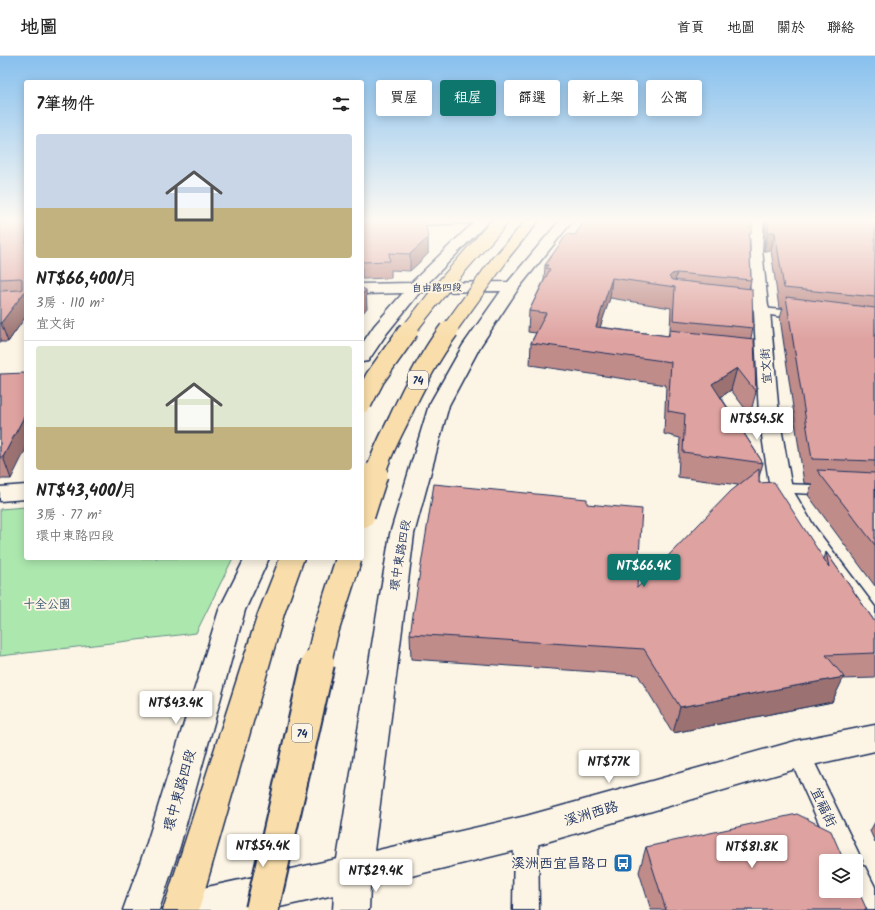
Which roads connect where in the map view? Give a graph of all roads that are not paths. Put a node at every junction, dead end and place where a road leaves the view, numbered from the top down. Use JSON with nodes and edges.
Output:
{"nodes":[{"id":1,"x":445,"y":259,"type":"edge"},
{"id":2,"x":468,"y":259,"type":"edge"},
{"id":3,"x":500,"y":259,"type":"edge"},
{"id":4,"x":535,"y":259,"type":"edge"},
{"id":5,"x":755,"y":259,"type":"edge"},
{"id":6,"x":512,"y":286,"type":"junction"},
{"id":7,"x":416,"y":287,"type":"junction"},
{"id":8,"x":364,"y":289,"type":"edge"},
{"id":9,"x":758,"y":308,"type":"junction"},
{"id":10,"x":815,"y":317,"type":"edge"},
{"id":11,"x":364,"y":355,"type":"edge"},
{"id":12,"x":364,"y":399,"type":"edge"},
{"id":13,"x":781,"y":489,"type":"junction"},
{"id":14,"x":24,"y":492,"type":"edge"},
{"id":15,"x":875,"y":492,"type":"edge"},
{"id":16,"x":0,"y":494,"type":"edge"},
{"id":17,"x":364,"y":509,"type":"edge"},
{"id":18,"x":256,"y":560,"type":"edge"},
{"id":19,"x":291,"y":560,"type":"edge"},
{"id":20,"x":347,"y":560,"type":"edge"},
{"id":21,"x":875,"y":627,"type":"edge"},
{"id":22,"x":875,"y":738,"type":"edge"},
{"id":23,"x":799,"y":754,"type":"junction"},
{"id":24,"x":526,"y":832,"type":"junction"},
{"id":25,"x":846,"y":854,"type":"edge"},
{"id":26,"x":353,"y":873,"type":"junction"},
{"id":27,"x":863,"y":891,"type":"edge"},
{"id":28,"x":141,"y":910,"type":"edge"},
{"id":29,"x":182,"y":910,"type":"edge"},
{"id":30,"x":262,"y":910,"type":"edge"},
{"id":31,"x":351,"y":910,"type":"edge"},
{"id":32,"x":526,"y":910,"type":"edge"},
{"id":33,"x":872,"y":910,"type":"edge"}],
"edges":[{"from":1,"to":7,"type":"street"},
{"from":2,"to":12,"type":"highway","bridge":true},
{"from":3,"to":17,"type":"highway","number":"74","bridge":true},
{"from":4,"to":6,"type":"street","name":"環中東路四段"},
{"from":5,"to":9,"type":"street","name":"宜文街"},
{"from":6,"to":7,"type":"street","name":"自由路四段"},
{"from":6,"to":26,"type":"street","name":"環中東路四段"},
{"from":7,"to":8,"type":"street","name":"自由路四段"},
{"from":7,"to":11,"type":"street"},
{"from":9,"to":10,"type":"lane"},
{"from":9,"to":13,"type":"street","name":"宜文街"},
{"from":13,"to":15,"type":"lane"},
{"from":13,"to":21,"type":"street","name":"宜文街"},
{"from":14,"to":16,"type":"street"},
{"from":18,"to":28,"type":"street","name":"環中東路四段"},
{"from":19,"to":29,"type":"highway"},
{"from":20,"to":30,"type":"highway","number":"74","bridge":true},
{"from":22,"to":23,"type":"street","name":"溪洲西路"},
{"from":23,"to":24,"type":"street","name":"溪洲西路"},
{"from":23,"to":25,"type":"lane","name":"宜福街"},
{"from":24,"to":26,"type":"street","name":"溪洲西路"},
{"from":24,"to":32,"type":"lane"},
{"from":26,"to":29,"type":"street","name":"溪洲西路"},
{"from":26,"to":31,"type":"street","name":"環中東路四段"},
{"from":27,"to":33,"type":"lane"}]}
